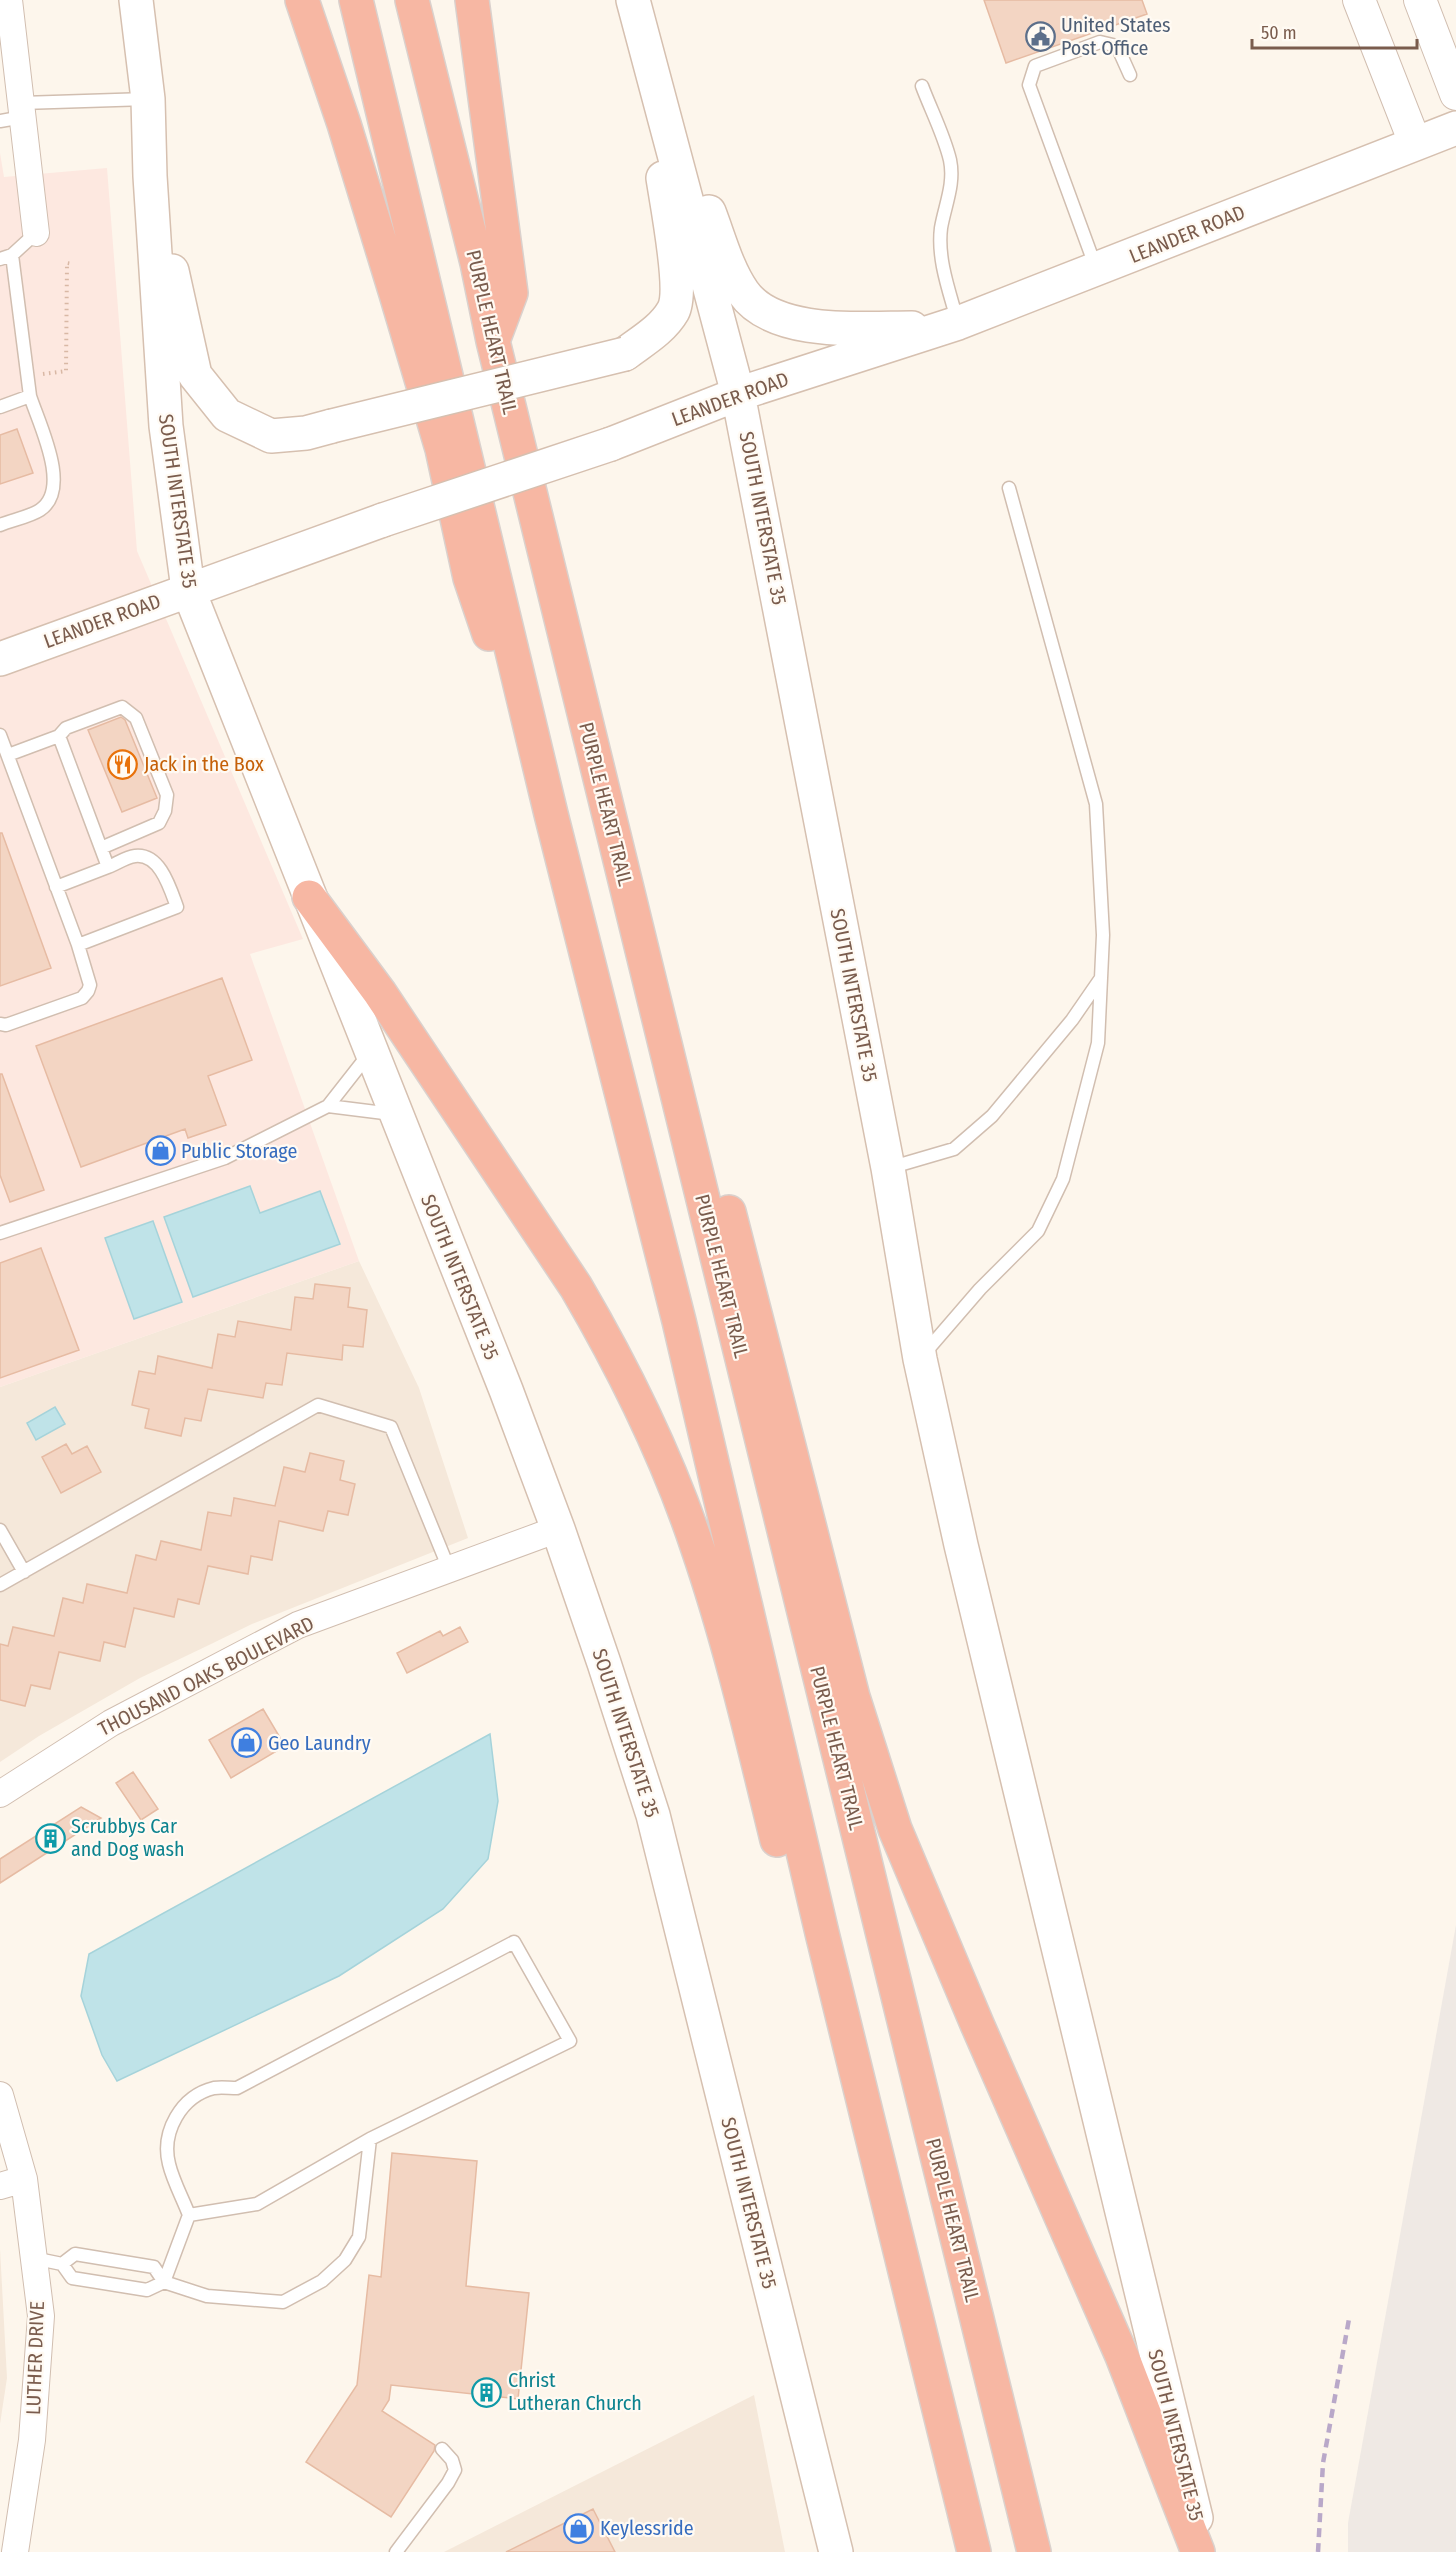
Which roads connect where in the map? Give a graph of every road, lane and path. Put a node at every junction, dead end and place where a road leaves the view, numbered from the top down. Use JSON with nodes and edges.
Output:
{"nodes":[{"id":1,"x":9,"y":0,"type":"edge"},
{"id":2,"x":136,"y":0,"type":"edge"},
{"id":3,"x":302,"y":0,"type":"edge"},
{"id":4,"x":356,"y":0,"type":"edge"},
{"id":5,"x":412,"y":0,"type":"edge"},
{"id":6,"x":472,"y":0,"type":"edge"},
{"id":7,"x":633,"y":0,"type":"edge"},
{"id":8,"x":1359,"y":0,"type":"edge"},
{"id":9,"x":1420,"y":0,"type":"edge"},
{"id":10,"x":650,"y":59,"type":"junction"},
{"id":11,"x":1130,"y":75,"type":"dead end"},
{"id":12,"x":922,"y":86,"type":"dead end"},
{"id":13,"x":1456,"y":94,"type":"edge"},
{"id":14,"x":148,"y":99,"type":"junction"},
{"id":15,"x":15,"y":113,"type":"edge"},
{"id":16,"x":1456,"y":128,"type":"edge"},
{"id":17,"x":1415,"y":143,"type":"junction"},
{"id":18,"x":150,"y":176,"type":"junction"},
{"id":19,"x":36,"y":233,"type":"joint"},
{"id":20,"x":6,"y":257,"type":"edge"},
{"id":21,"x":73,"y":264,"type":"dead end"},
{"id":22,"x":1096,"y":270,"type":"junction"},
{"id":23,"x":950,"y":326,"type":"junction"},
{"id":24,"x":493,"y":341,"type":"junction"},
{"id":25,"x":27,"y":375,"type":"junction"},
{"id":26,"x":738,"y":394,"type":"junction"},
{"id":27,"x":30,"y":396,"type":"junction"},
{"id":28,"x":0,"y":406,"type":"edge"},
{"id":29,"x":1009,"y":488,"type":"dead end"},
{"id":30,"x":0,"y":525,"type":"edge"},
{"id":31,"x":188,"y":589,"type":"junction"},
{"id":32,"x":3,"y":655,"type":"edge"},
{"id":33,"x":59,"y":736,"type":"junction"},
{"id":34,"x":0,"y":737,"type":"edge"},
{"id":35,"x":8,"y":755,"type":"junction"},
{"id":36,"x":551,"y":814,"type":"junction"},
{"id":37,"x":101,"y":848,"type":"junction"},
{"id":38,"x":108,"y":867,"type":"junction"},
{"id":39,"x":56,"y":887,"type":"junction"},
{"id":40,"x":309,"y":897,"type":"junction"},
{"id":41,"x":78,"y":945,"type":"junction"},
{"id":42,"x":645,"y":964,"type":"junction"},
{"id":43,"x":1101,"y":978,"type":"junction"},
{"id":44,"x":0,"y":1024,"type":"edge"},
{"id":45,"x":371,"y":1052,"type":"junction"},
{"id":46,"x":328,"y":1106,"type":"junction"},
{"id":47,"x":395,"y":1114,"type":"junction"},
{"id":48,"x":888,"y":1168,"type":"junction"},
{"id":49,"x":0,"y":1233,"type":"edge"},
{"id":50,"x":920,"y":1359,"type":"junction"},
{"id":51,"x":558,"y":1529,"type":"junction"},
{"id":52,"x":0,"y":1530,"type":"edge"},
{"id":53,"x":449,"y":1569,"type":"junction"},
{"id":54,"x":24,"y":1572,"type":"junction"},
{"id":55,"x":0,"y":1585,"type":"edge"},
{"id":56,"x":0,"y":1794,"type":"edge"},
{"id":57,"x":822,"y":1932,"type":"junction"},
{"id":58,"x":0,"y":2095,"type":"edge"},
{"id":59,"x":370,"y":2139,"type":"junction"},
{"id":60,"x":12,"y":2183,"type":"edge"},
{"id":61,"x":189,"y":2216,"type":"junction"},
{"id":62,"x":33,"y":2258,"type":"junction"},
{"id":63,"x":62,"y":2264,"type":"junction"},
{"id":64,"x":164,"y":2282,"type":"junction"},
{"id":65,"x":442,"y":2449,"type":"dead end"},
{"id":66,"x":15,"y":2552,"type":"edge"},
{"id":67,"x":396,"y":2552,"type":"edge"},
{"id":68,"x":836,"y":2552,"type":"edge"},
{"id":69,"x":974,"y":2552,"type":"edge"},
{"id":70,"x":1034,"y":2552,"type":"edge"},
{"id":71,"x":1198,"y":2552,"type":"edge"},
{"id":72,"x":1204,"y":2552,"type":"edge"}],
"edges":[{"from":1,"to":15,"type":"street"},
{"from":2,"to":14,"type":"main road","name":"SOUTH INTERSTATE 35"},
{"from":3,"to":36,"type":"highway"},
{"from":4,"to":36,"type":"highway"},
{"from":5,"to":24,"type":"highway","name":"PURPLE HEART TRAIL"},
{"from":6,"to":24,"type":"highway"},
{"from":7,"to":10,"type":"main road","name":"SOUTH INTERSTATE 35"},
{"from":8,"to":17,"type":"street"},
{"from":9,"to":13,"type":"street"},
{"from":10,"to":18,"type":"main road","bridge":true},
{"from":10,"to":23,"type":"main road"},
{"from":10,"to":26,"type":"main road","name":"SOUTH INTERSTATE 35"},
{"from":11,"to":22,"type":"lane"},
{"from":12,"to":23,"type":"lane"},
{"from":14,"to":15,"type":"lane"},
{"from":14,"to":18,"type":"main road","name":"SOUTH INTERSTATE 35"},
{"from":15,"to":19,"type":"street"},
{"from":16,"to":17,"type":"main road","name":"LEANDER ROAD"},
{"from":17,"to":22,"type":"main road","name":"LEANDER ROAD"},
{"from":18,"to":31,"type":"main road","name":"SOUTH INTERSTATE 35"},
{"from":19,"to":20,"type":"lane"},
{"from":20,"to":25,"type":"lane"},
{"from":21,"to":25,"type":"path"},
{"from":22,"to":23,"type":"main road","name":"LEANDER ROAD"},
{"from":23,"to":26,"type":"main road","name":"LEANDER ROAD"},
{"from":24,"to":42,"type":"highway","name":"PURPLE HEART TRAIL"},
{"from":25,"to":27,"type":"lane"},
{"from":26,"to":31,"type":"main road","name":"LEANDER ROAD","bridge":true},
{"from":26,"to":48,"type":"main road","name":"SOUTH INTERSTATE 35"},
{"from":27,"to":28,"type":"lane"},
{"from":27,"to":30,"type":"lane"},
{"from":29,"to":43,"type":"lane"},
{"from":31,"to":32,"type":"main road","name":"LEANDER ROAD"},
{"from":31,"to":40,"type":"main road","name":"SOUTH INTERSTATE 35"},
{"from":33,"to":35,"type":"lane"},
{"from":33,"to":37,"type":"lane"},
{"from":33,"to":37,"type":"lane"},
{"from":34,"to":35,"type":"lane"},
{"from":35,"to":39,"type":"lane"},
{"from":36,"to":57,"type":"highway"},
{"from":37,"to":38,"type":"lane"},
{"from":38,"to":39,"type":"lane"},
{"from":38,"to":41,"type":"lane"},
{"from":39,"to":41,"type":"lane"},
{"from":40,"to":45,"type":"main road","name":"SOUTH INTERSTATE 35"},
{"from":40,"to":57,"type":"highway"},
{"from":41,"to":44,"type":"lane"},
{"from":42,"to":70,"type":"highway","name":"PURPLE HEART TRAIL"},
{"from":42,"to":71,"type":"highway"},
{"from":43,"to":48,"type":"lane"},
{"from":43,"to":50,"type":"lane"},
{"from":45,"to":46,"type":"lane"},
{"from":45,"to":47,"type":"main road","name":"SOUTH INTERSTATE 35"},
{"from":46,"to":47,"type":"lane"},
{"from":46,"to":49,"type":"lane"},
{"from":47,"to":51,"type":"main road","name":"SOUTH INTERSTATE 35"},
{"from":48,"to":50,"type":"main road","name":"SOUTH INTERSTATE 35"},
{"from":50,"to":72,"type":"main road","name":"SOUTH INTERSTATE 35"},
{"from":51,"to":53,"type":"street","name":"THOUSAND OAKS BOULEVARD"},
{"from":51,"to":68,"type":"main road","name":"SOUTH INTERSTATE 35"},
{"from":52,"to":54,"type":"lane"},
{"from":53,"to":54,"type":"lane"},
{"from":53,"to":56,"type":"street","name":"THOUSAND OAKS BOULEVARD"},
{"from":54,"to":55,"type":"lane"},
{"from":57,"to":69,"type":"highway"},
{"from":58,"to":60,"type":"street","name":"LUTHER DRIVE"},
{"from":59,"to":61,"type":"lane"},
{"from":59,"to":61,"type":"lane"},
{"from":59,"to":64,"type":"lane"},
{"from":60,"to":62,"type":"street","name":"LUTHER DRIVE"},
{"from":61,"to":64,"type":"lane"},
{"from":62,"to":63,"type":"lane"},
{"from":62,"to":66,"type":"street","name":"LUTHER DRIVE"},
{"from":63,"to":64,"type":"lane"},
{"from":63,"to":64,"type":"lane"},
{"from":65,"to":67,"type":"lane"}]}
